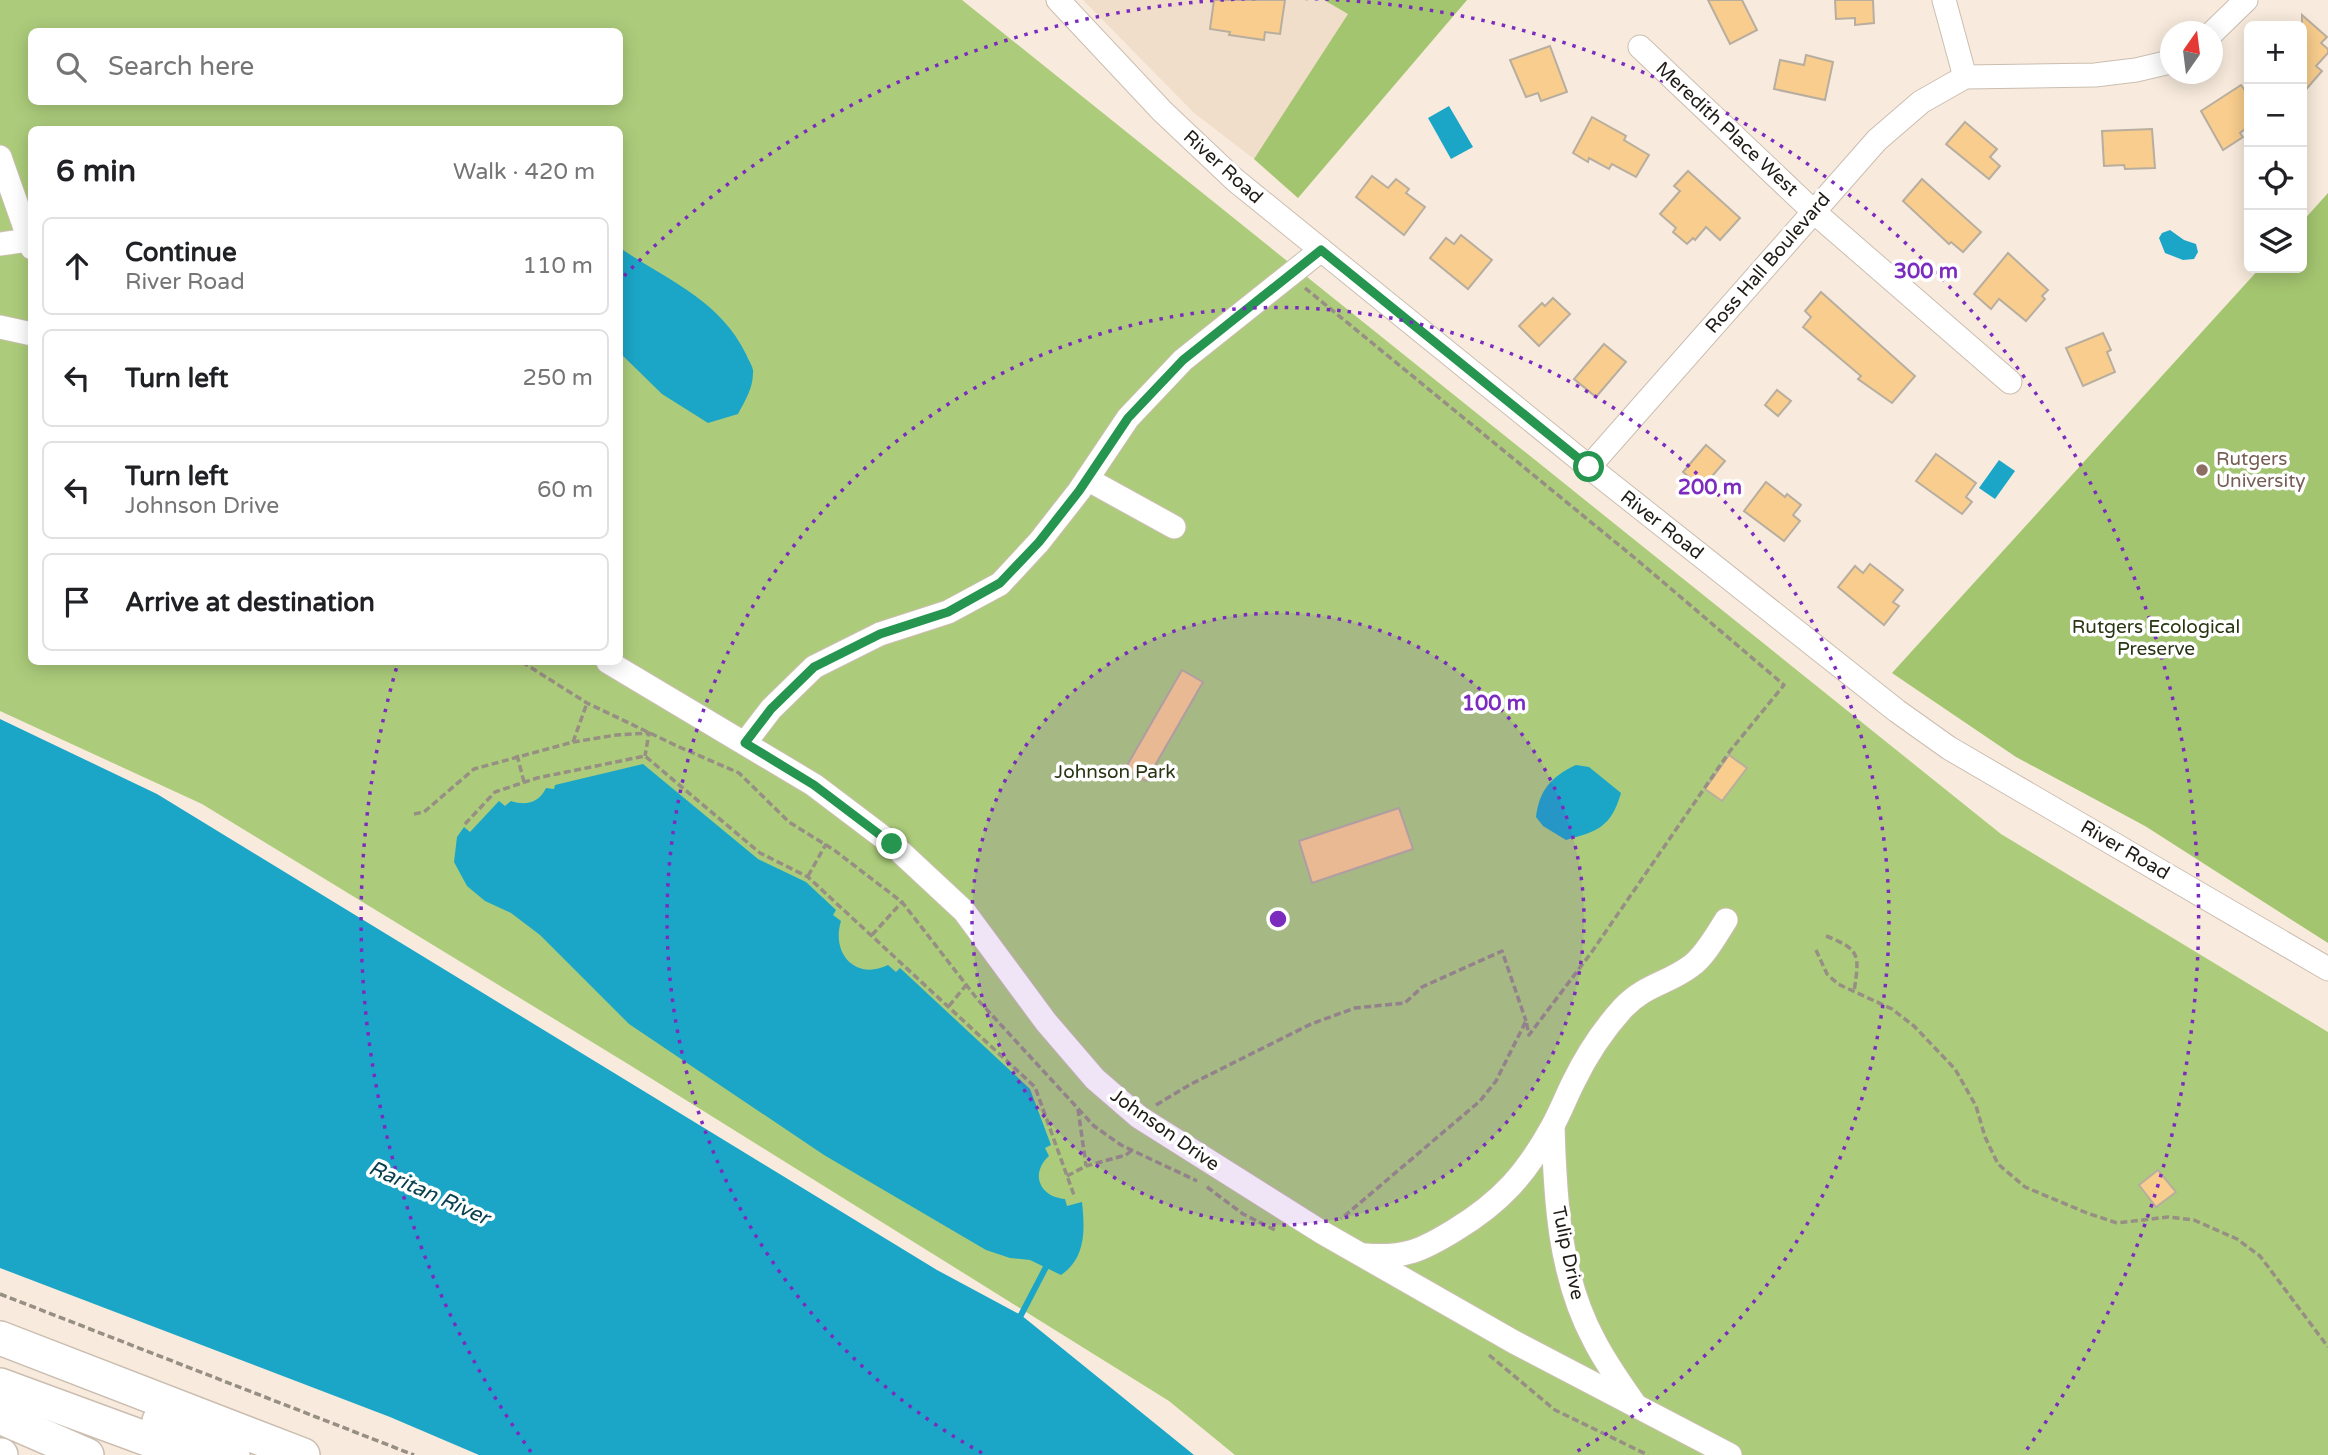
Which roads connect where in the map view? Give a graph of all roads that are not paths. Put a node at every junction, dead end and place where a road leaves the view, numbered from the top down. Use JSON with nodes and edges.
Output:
{"nodes":[{"id":1,"x":1058,"y":0,"type":"edge"},
{"id":2,"x":1944,"y":0,"type":"edge"},
{"id":3,"x":2246,"y":0,"type":"edge"},
{"id":4,"x":2223,"y":23,"type":"edge"},
{"id":5,"x":1640,"y":47,"type":"dead end"},
{"id":6,"x":2160,"y":65,"type":"edge"},
{"id":7,"x":1965,"y":77,"type":"junction"},
{"id":8,"x":0,"y":157,"type":"edge"},
{"id":9,"x":1813,"y":211,"type":"junction"},
{"id":10,"x":28,"y":238,"type":"edge"},
{"id":11,"x":0,"y":244,"type":"edge"},
{"id":12,"x":28,"y":244,"type":"edge"},
{"id":13,"x":1321,"y":250,"type":"junction"},
{"id":14,"x":0,"y":327,"type":"edge"},
{"id":15,"x":28,"y":333,"type":"edge"},
{"id":16,"x":2010,"y":382,"type":"dead end"},
{"id":17,"x":1589,"y":467,"type":"junction"},
{"id":18,"x":1087,"y":479,"type":"junction"},
{"id":19,"x":1174,"y":527,"type":"dead end"},
{"id":20,"x":613,"y":665,"type":"edge"},
{"id":21,"x":745,"y":743,"type":"junction"},
{"id":22,"x":1726,"y":920,"type":"dead end"},
{"id":23,"x":2328,"y":969,"type":"edge"},
{"id":24,"x":1553,"y":1126,"type":"junction"},
{"id":25,"x":1362,"y":1255,"type":"junction"},
{"id":26,"x":0,"y":1338,"type":"edge"},
{"id":27,"x":0,"y":1350,"type":"edge"},
{"id":28,"x":0,"y":1385,"type":"edge"},
{"id":29,"x":1637,"y":1406,"type":"junction"},
{"id":30,"x":0,"y":1417,"type":"edge"},
{"id":31,"x":86,"y":1455,"type":"edge"},
{"id":32,"x":191,"y":1455,"type":"edge"},
{"id":33,"x":233,"y":1455,"type":"edge"},
{"id":34,"x":303,"y":1455,"type":"edge"},
{"id":35,"x":1730,"y":1455,"type":"edge"}],
"edges":[{"from":1,"to":13,"type":"street","name":"River Road"},
{"from":2,"to":7,"type":"street"},
{"from":3,"to":4,"type":"street"},
{"from":5,"to":9,"type":"street","name":"Meredith Place West"},
{"from":6,"to":7,"type":"street"},
{"from":7,"to":9,"type":"street","name":"Ross Hall Boulevard"},
{"from":8,"to":10,"type":"street"},
{"from":9,"to":16,"type":"street","name":"Meredith Place West"},
{"from":9,"to":17,"type":"street","name":"Ross Hall Boulevard"},
{"from":11,"to":12,"type":"street"},
{"from":13,"to":17,"type":"street","name":"River Road"},
{"from":13,"to":18,"type":"street"},
{"from":14,"to":15,"type":"street"},
{"from":17,"to":23,"type":"street","name":"River Road"},
{"from":18,"to":19,"type":"street"},
{"from":18,"to":21,"type":"street"},
{"from":20,"to":21,"type":"street","name":"Johnson Drive"},
{"from":21,"to":25,"type":"street","name":"Johnson Drive"},
{"from":22,"to":24,"type":"street","name":"Tulip Drive"},
{"from":24,"to":25,"type":"street","name":"Tulip Drive"},
{"from":24,"to":29,"type":"street","name":"Tulip Drive"},
{"from":25,"to":29,"type":"street","name":"Johnson Drive"},
{"from":26,"to":34,"type":"highway"},
{"from":27,"to":33,"type":"highway"},
{"from":28,"to":32,"type":"highway"},
{"from":29,"to":35,"type":"street","name":"Johnson Drive"},
{"from":30,"to":31,"type":"highway"}]}
